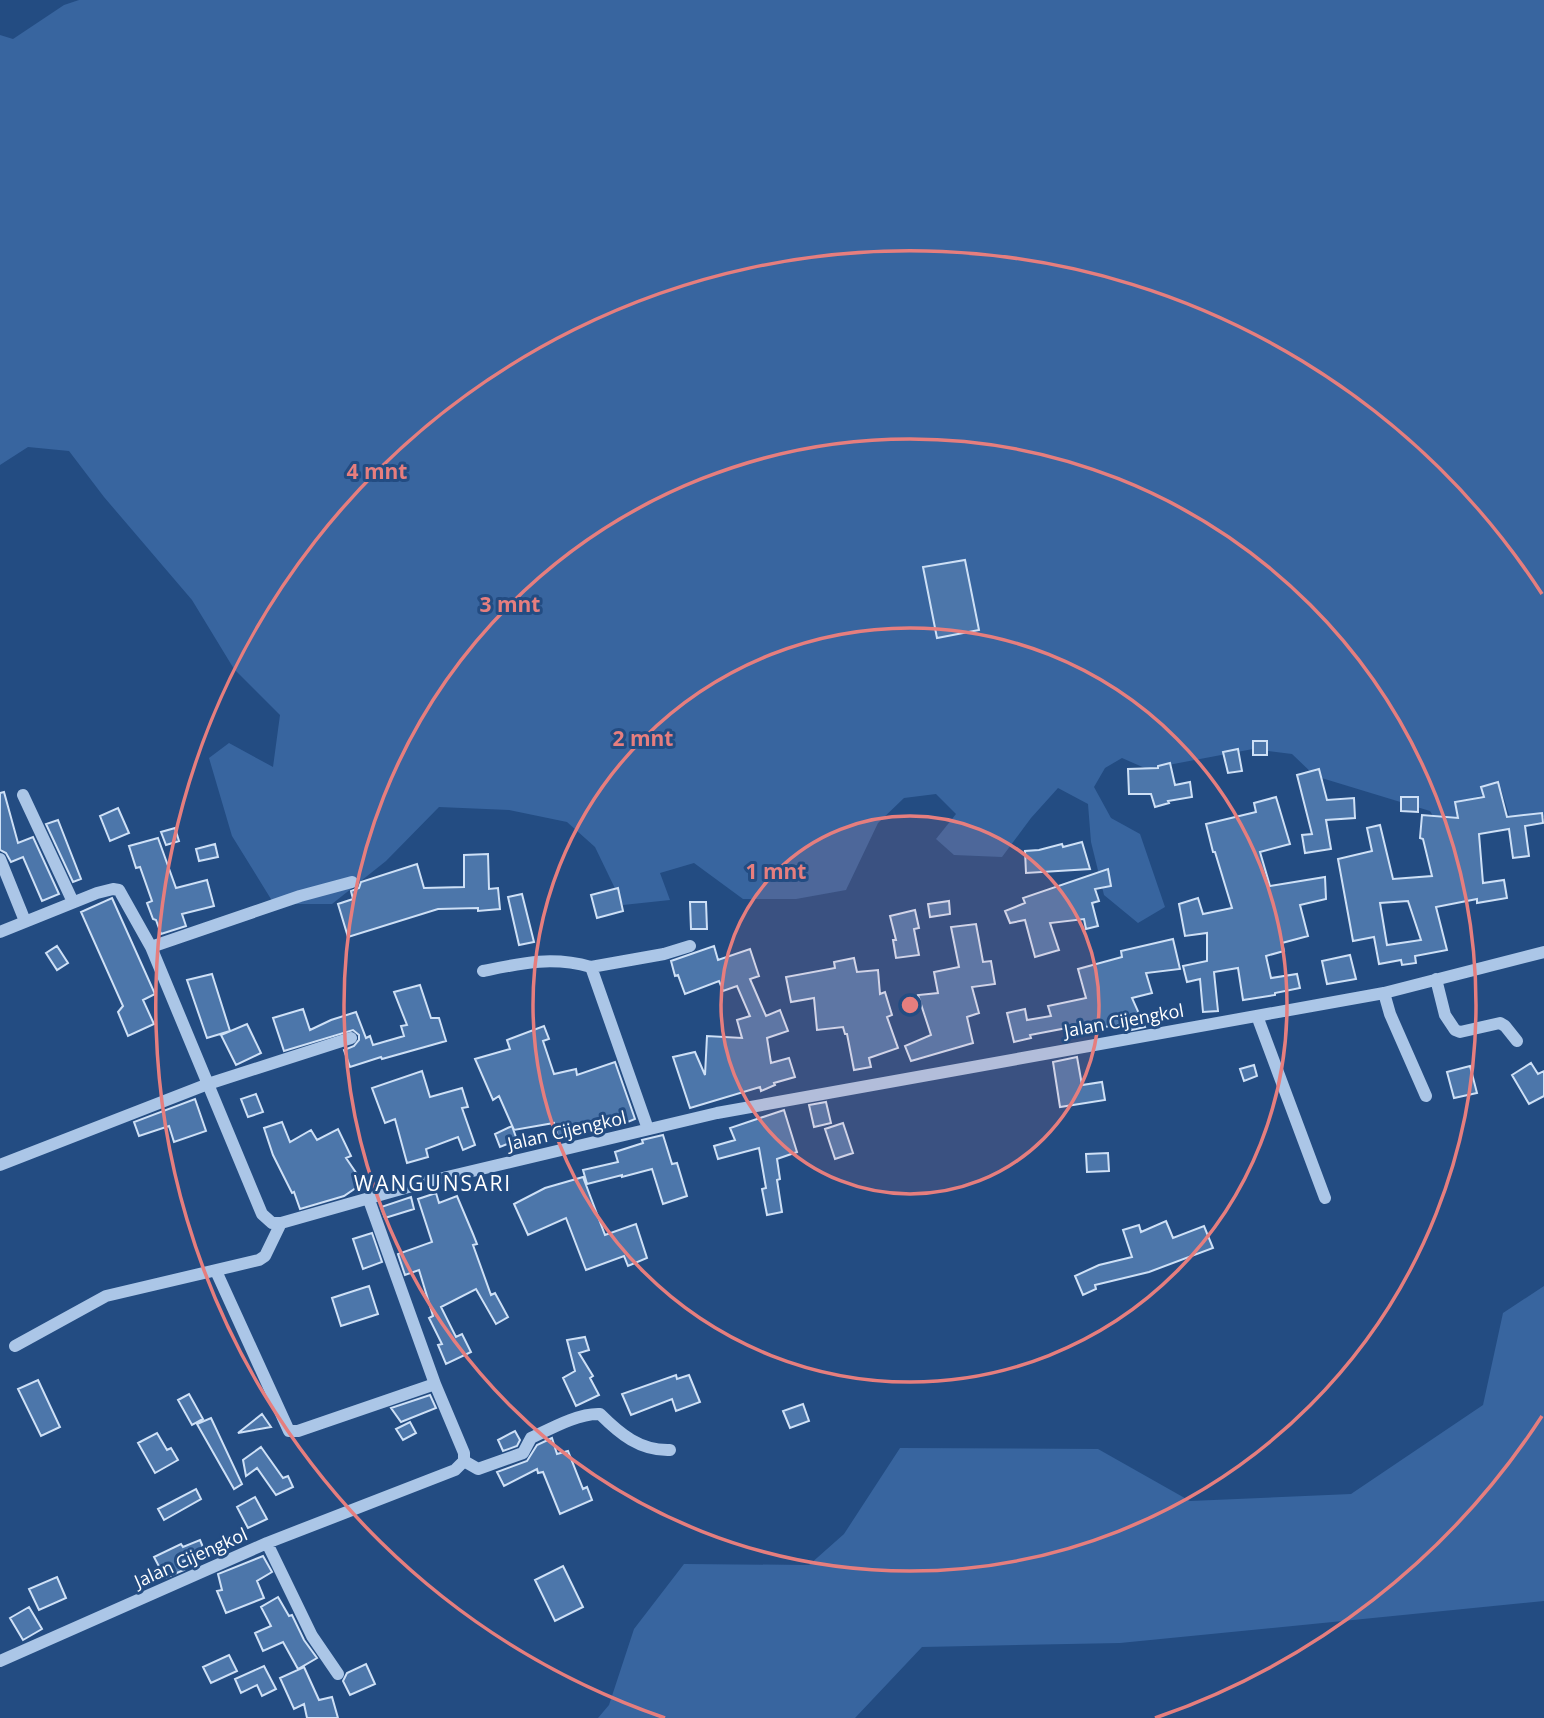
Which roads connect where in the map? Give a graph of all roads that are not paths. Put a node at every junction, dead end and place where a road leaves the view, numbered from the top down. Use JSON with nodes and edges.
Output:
{"nodes":[{"id":1,"x":23,"y":795,"type":"dead end"},
{"id":2,"x":0,"y":859,"type":"edge"},
{"id":3,"x":352,"y":882,"type":"dead end"},
{"id":4,"x":74,"y":902,"type":"junction"},
{"id":5,"x":25,"y":921,"type":"junction"},
{"id":6,"x":0,"y":932,"type":"edge"},
{"id":7,"x":690,"y":946,"type":"dead end"},
{"id":8,"x":151,"y":947,"type":"junction"},
{"id":9,"x":1544,"y":952,"type":"edge"},
{"id":10,"x":592,"y":967,"type":"junction"},
{"id":11,"x":483,"y":971,"type":"dead end"},
{"id":12,"x":1436,"y":979,"type":"junction"},
{"id":13,"x":1384,"y":993,"type":"junction"},
{"id":14,"x":1257,"y":1016,"type":"junction"},
{"id":15,"x":351,"y":1038,"type":"dead end"},
{"id":16,"x":1517,"y":1041,"type":"dead end"},
{"id":17,"x":208,"y":1084,"type":"junction"},
{"id":18,"x":1426,"y":1096,"type":"dead end"},
{"id":19,"x":648,"y":1129,"type":"junction"},
{"id":20,"x":0,"y":1165,"type":"edge"},
{"id":21,"x":1325,"y":1198,"type":"dead end"},
{"id":22,"x":369,"y":1200,"type":"junction"},
{"id":23,"x":281,"y":1223,"type":"junction"},
{"id":24,"x":216,"y":1271,"type":"junction"},
{"id":25,"x":15,"y":1346,"type":"dead end"},
{"id":26,"x":435,"y":1384,"type":"junction"},
{"id":27,"x":670,"y":1450,"type":"dead end"},
{"id":28,"x":464,"y":1461,"type":"junction"},
{"id":29,"x":267,"y":1543,"type":"junction"},
{"id":30,"x":0,"y":1661,"type":"edge"},
{"id":31,"x":338,"y":1674,"type":"dead end"}],
"edges":[{"from":1,"to":4,"type":"street"},
{"from":2,"to":5,"type":"street"},
{"from":3,"to":8,"type":"street"},
{"from":4,"to":5,"type":"street"},
{"from":4,"to":8,"type":"street"},
{"from":5,"to":6,"type":"street"},
{"from":7,"to":10,"type":"street"},
{"from":8,"to":17,"type":"street"},
{"from":9,"to":12,"type":"street","name":"Jalan Cijengkol"},
{"from":10,"to":11,"type":"street"},
{"from":10,"to":19,"type":"street"},
{"from":12,"to":13,"type":"street","name":"Jalan Cijengkol"},
{"from":12,"to":16,"type":"street"},
{"from":13,"to":14,"type":"street","name":"Jalan Cijengkol"},
{"from":13,"to":18,"type":"street"},
{"from":14,"to":19,"type":"street","name":"Jalan Cijengkol"},
{"from":14,"to":21,"type":"street"},
{"from":15,"to":17,"type":"street"},
{"from":17,"to":20,"type":"street"},
{"from":17,"to":23,"type":"street"},
{"from":19,"to":22,"type":"street","name":"Jalan Cijengkol"},
{"from":22,"to":23,"type":"street","name":"Jalan Cijengkol"},
{"from":22,"to":26,"type":"street"},
{"from":23,"to":24,"type":"street"},
{"from":24,"to":25,"type":"street"},
{"from":24,"to":26,"type":"street"},
{"from":26,"to":28,"type":"street"},
{"from":27,"to":28,"type":"street"},
{"from":28,"to":29,"type":"street","name":"Jalan Cijengkol"},
{"from":29,"to":30,"type":"street","name":"Jalan Cijengkol"},
{"from":29,"to":31,"type":"street"}]}
